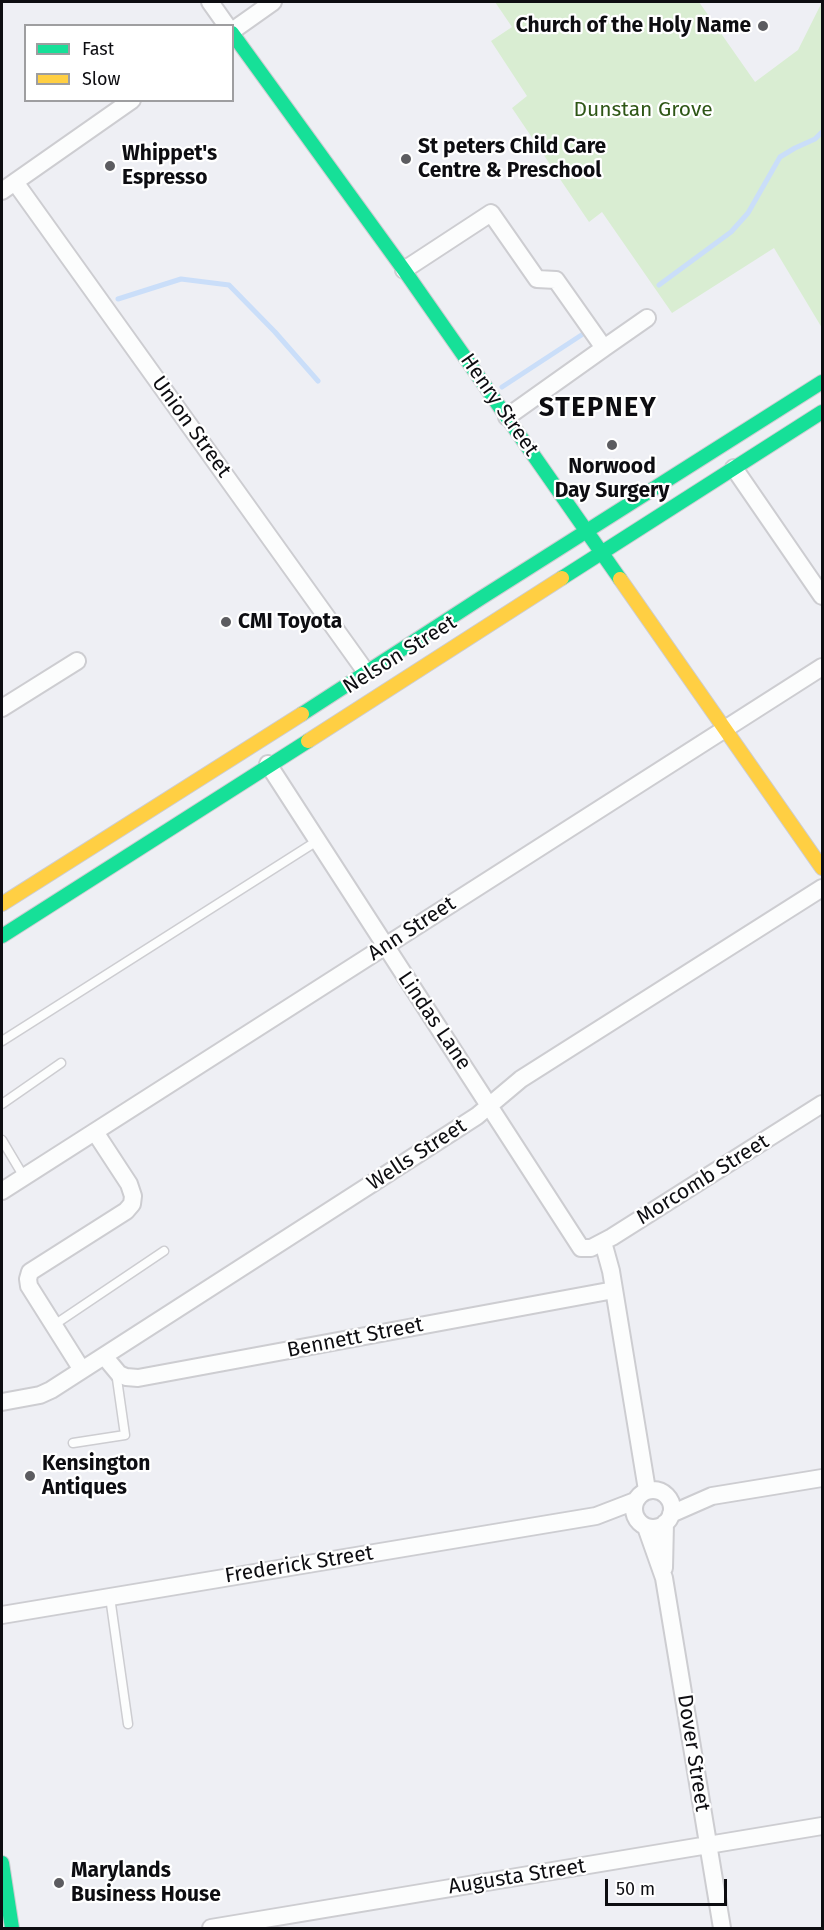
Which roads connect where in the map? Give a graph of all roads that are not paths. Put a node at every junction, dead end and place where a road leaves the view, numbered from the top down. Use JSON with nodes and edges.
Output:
{"nodes":[{"id":1,"x":210,"y":2,"type":"edge"},
{"id":2,"x":273,"y":2,"type":"edge"},
{"id":3,"x":226,"y":24,"type":"edge"},
{"id":4,"x":234,"y":31,"type":"edge"},
{"id":5,"x":234,"y":35,"type":"edge"},
{"id":6,"x":129,"y":102,"type":"edge"},
{"id":7,"x":8,"y":187,"type":"edge"},
{"id":8,"x":404,"y":270,"type":"junction"},
{"id":9,"x":647,"y":318,"type":"dead end"},
{"id":10,"x":604,"y":348,"type":"junction"},
{"id":11,"x":822,"y":382,"type":"edge"},
{"id":12,"x":822,"y":412,"type":"edge"},
{"id":13,"x":507,"y":417,"type":"junction"},
{"id":14,"x":719,"y":447,"type":"junction"},
{"id":15,"x":734,"y":468,"type":"junction"},
{"id":16,"x":587,"y":531,"type":"junction"},
{"id":17,"x":602,"y":552,"type":"junction"},
{"id":18,"x":822,"y":596,"type":"edge"},
{"id":19,"x":77,"y":661,"type":"dead end"},
{"id":20,"x":366,"y":672,"type":"junction"},
{"id":21,"x":821,"y":672,"type":"edge"},
{"id":22,"x":380,"y":693,"type":"junction"},
{"id":23,"x":2,"y":708,"type":"edge"},
{"id":24,"x":725,"y":729,"type":"junction"},
{"id":25,"x":268,"y":764,"type":"junction"},
{"id":26,"x":317,"y":841,"type":"junction"},
{"id":27,"x":822,"y":868,"type":"edge"},
{"id":28,"x":822,"y":888,"type":"edge"},
{"id":29,"x":2,"y":904,"type":"edge"},
{"id":30,"x":2,"y":936,"type":"edge"},
{"id":31,"x":385,"y":947,"type":"junction"},
{"id":32,"x":2,"y":1041,"type":"edge"},
{"id":33,"x":60,"y":1063,"type":"dead end"},
{"id":34,"x":2,"y":1104,"type":"edge"},
{"id":35,"x":822,"y":1104,"type":"edge"},
{"id":36,"x":490,"y":1105,"type":"junction"},
{"id":37,"x":95,"y":1132,"type":"junction"},
{"id":38,"x":2,"y":1140,"type":"edge"},
{"id":39,"x":24,"y":1177,"type":"junction"},
{"id":40,"x":2,"y":1191,"type":"edge"},
{"id":41,"x":603,"y":1242,"type":"junction"},
{"id":42,"x":581,"y":1248,"type":"joint"},
{"id":43,"x":164,"y":1251,"type":"dead end"},
{"id":44,"x":614,"y":1290,"type":"junction"},
{"id":45,"x":54,"y":1325,"type":"junction"},
{"id":46,"x":104,"y":1356,"type":"junction"},
{"id":47,"x":82,"y":1370,"type":"junction"},
{"id":48,"x":116,"y":1371,"type":"junction"},
{"id":49,"x":2,"y":1402,"type":"edge"},
{"id":50,"x":73,"y":1443,"type":"dead end"},
{"id":51,"x":822,"y":1478,"type":"edge"},
{"id":52,"x":665,"y":1493,"type":"junction"},
{"id":53,"x":641,"y":1496,"type":"junction"},
{"id":54,"x":712,"y":1496,"type":"junction"},
{"id":55,"x":596,"y":1516,"type":"junction"},
{"id":56,"x":668,"y":1519,"type":"junction"},
{"id":57,"x":641,"y":1523,"type":"junction"},
{"id":58,"x":664,"y":1578,"type":"junction"},
{"id":59,"x":110,"y":1597,"type":"junction"},
{"id":60,"x":2,"y":1615,"type":"edge"},
{"id":61,"x":128,"y":1724,"type":"dead end"},
{"id":62,"x":822,"y":1826,"type":"edge"},
{"id":63,"x":708,"y":1845,"type":"junction"},
{"id":64,"x":2,"y":1863,"type":"edge"},
{"id":65,"x":12,"y":1929,"type":"edge"},
{"id":66,"x":211,"y":1929,"type":"edge"},
{"id":67,"x":722,"y":1929,"type":"edge"}],
"edges":[{"from":1,"to":3,"type":"street"},
{"from":2,"to":4,"type":"street"},
{"from":5,"to":8,"type":"main road","name":"Henry Street"},
{"from":6,"to":7,"type":"street"},
{"from":7,"to":20,"type":"street","name":"Union Street"},
{"from":8,"to":10,"type":"street"},
{"from":8,"to":13,"type":"main road","name":"Henry Street"},
{"from":9,"to":10,"type":"street"},
{"from":10,"to":13,"type":"street"},
{"from":11,"to":14,"type":"main road","name":"Nelson Street"},
{"from":12,"to":15,"type":"main road","name":"Nelson Street"},
{"from":13,"to":16,"type":"main road","name":"Henry Street"},
{"from":14,"to":15,"type":"main road"},
{"from":14,"to":16,"type":"main road","name":"Nelson Street"},
{"from":15,"to":17,"type":"main road","name":"Nelson Street"},
{"from":15,"to":18,"type":"street"},
{"from":16,"to":17,"type":"main road","name":"Henry Street"},
{"from":16,"to":20,"type":"main road","name":"Nelson Street"},
{"from":17,"to":22,"type":"main road","name":"Nelson Street"},
{"from":17,"to":24,"type":"main road","name":"Henry Street"},
{"from":19,"to":23,"type":"street"},
{"from":20,"to":22,"type":"main road"},
{"from":20,"to":29,"type":"main road","name":"Nelson Street"},
{"from":21,"to":24,"type":"street","name":"Ann Street"},
{"from":22,"to":25,"type":"main road","name":"Nelson Street"},
{"from":24,"to":27,"type":"main road","name":"Henry Street"},
{"from":24,"to":31,"type":"street","name":"Ann Street"},
{"from":25,"to":26,"type":"street","name":"Lindas Lane"},
{"from":25,"to":30,"type":"main road","name":"Nelson Street"},
{"from":26,"to":31,"type":"street","name":"Lindas Lane"},
{"from":26,"to":32,"type":"lane"},
{"from":28,"to":36,"type":"street","name":"Wells Street"},
{"from":31,"to":36,"type":"street","name":"Lindas Lane"},
{"from":31,"to":37,"type":"street","name":"Ann Street"},
{"from":33,"to":34,"type":"lane"},
{"from":35,"to":41,"type":"street","name":"Morcomb Street"},
{"from":36,"to":42,"type":"street","name":"Lindas Lane"},
{"from":36,"to":46,"type":"street","name":"Wells Street"},
{"from":37,"to":39,"type":"street","name":"Ann Street"},
{"from":37,"to":45,"type":"street"},
{"from":38,"to":39,"type":"lane"},
{"from":39,"to":40,"type":"street","name":"Ann Street"},
{"from":41,"to":42,"type":"street","name":"Morcomb Street"},
{"from":41,"to":44,"type":"street"},
{"from":43,"to":45,"type":"lane"},
{"from":44,"to":48,"type":"street","name":"Bennett Street"},
{"from":44,"to":53,"type":"street"},
{"from":45,"to":47,"type":"street"},
{"from":46,"to":47,"type":"street","name":"Wells Street"},
{"from":46,"to":48,"type":"street"},
{"from":47,"to":49,"type":"street","name":"Wells Street"},
{"from":48,"to":50,"type":"lane"},
{"from":51,"to":54,"type":"street"},
{"from":52,"to":53,"type":"street"},
{"from":52,"to":54,"type":"street"},
{"from":52,"to":56,"type":"street"},
{"from":53,"to":55,"type":"street","name":"Frederick Street"},
{"from":53,"to":57,"type":"street"},
{"from":54,"to":56,"type":"street"},
{"from":55,"to":57,"type":"street","name":"Frederick Street"},
{"from":55,"to":59,"type":"street","name":"Frederick Street"},
{"from":56,"to":57,"type":"street"},
{"from":56,"to":58,"type":"street","name":"Dover Street"},
{"from":57,"to":58,"type":"street","name":"Dover Street"},
{"from":58,"to":63,"type":"street","name":"Dover Street"},
{"from":59,"to":60,"type":"street","name":"Frederick Street"},
{"from":59,"to":61,"type":"lane"},
{"from":62,"to":63,"type":"street","name":"Augusta Street"},
{"from":63,"to":66,"type":"street","name":"Augusta Street"},
{"from":63,"to":67,"type":"street","name":"Dover Street"},
{"from":64,"to":65,"type":"main road"}]}
